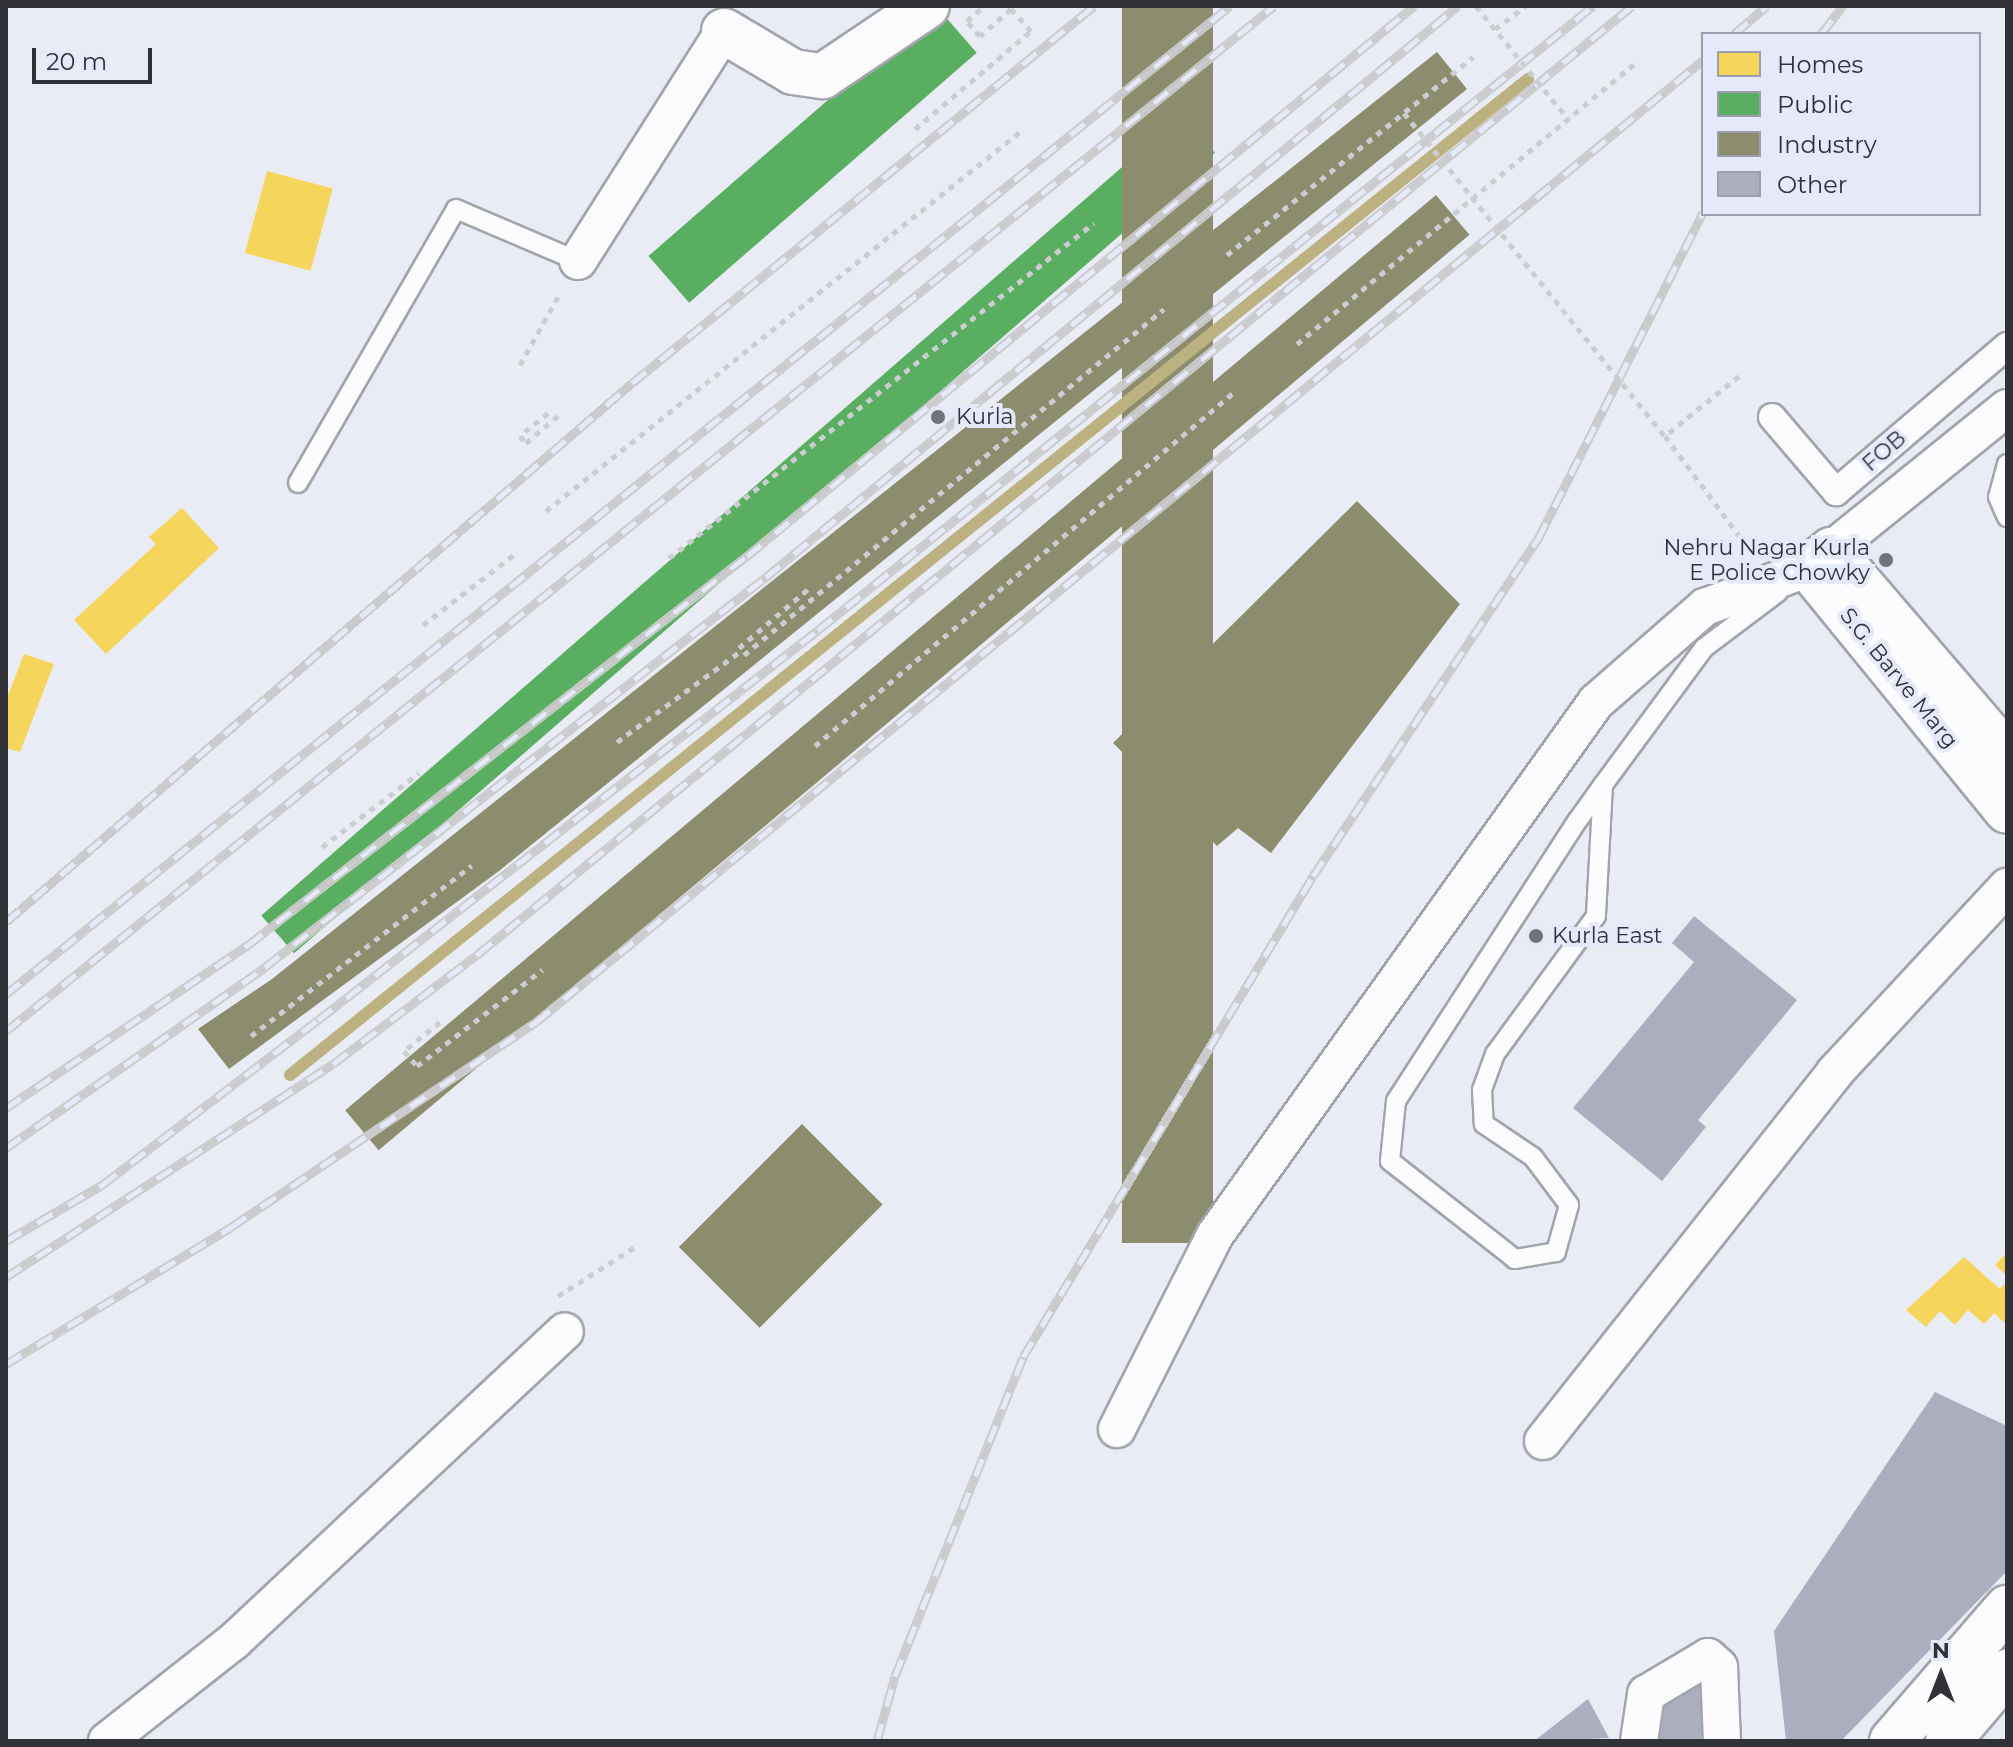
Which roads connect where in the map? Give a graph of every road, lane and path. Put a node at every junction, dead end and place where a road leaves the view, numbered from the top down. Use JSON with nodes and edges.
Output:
{"nodes":[{"id":1,"x":927,"y":6,"type":"edge"},
{"id":2,"x":984,"y":6,"type":"edge"},
{"id":3,"x":1476,"y":6,"type":"edge"},
{"id":4,"x":1525,"y":6,"type":"edge"},
{"id":5,"x":719,"y":14,"type":"edge"},
{"id":6,"x":1495,"y":29,"type":"junction"},
{"id":7,"x":1473,"y":57,"type":"dead end"},
{"id":8,"x":1634,"y":64,"type":"dead end"},
{"id":9,"x":1404,"y":113,"type":"junction"},
{"id":10,"x":1569,"y":120,"type":"junction"},
{"id":11,"x":915,"y":129,"type":"dead end"},
{"id":12,"x":1020,"y":132,"type":"dead end"},
{"id":13,"x":1475,"y":201,"type":"junction"},
{"id":14,"x":1094,"y":223,"type":"dead end"},
{"id":15,"x":1227,"y":255,"type":"dead end"},
{"id":16,"x":570,"y":275,"type":"junction"},
{"id":17,"x":1164,"y":309,"type":"dead end"},
{"id":18,"x":1297,"y":344,"type":"dead end"},
{"id":19,"x":2007,"y":346,"type":"edge"},
{"id":20,"x":520,"y":365,"type":"dead end"},
{"id":21,"x":1739,"y":376,"type":"dead end"},
{"id":22,"x":1233,"y":393,"type":"dead end"},
{"id":23,"x":2007,"y":408,"type":"edge"},
{"id":24,"x":548,"y":413,"type":"dead end"},
{"id":25,"x":559,"y":415,"type":"dead end"},
{"id":26,"x":1772,"y":417,"type":"dead end"},
{"id":27,"x":1665,"y":436,"type":"junction"},
{"id":28,"x":2007,"y":464,"type":"edge"},
{"id":29,"x":298,"y":483,"type":"dead end"},
{"id":30,"x":546,"y":511,"type":"dead end"},
{"id":31,"x":2007,"y":517,"type":"edge"},
{"id":32,"x":515,"y":554,"type":"dead end"},
{"id":33,"x":669,"y":558,"type":"dead end"},
{"id":34,"x":1805,"y":566,"type":"junction"},
{"id":35,"x":808,"y":589,"type":"dead end"},
{"id":36,"x":423,"y":625,"type":"dead end"},
{"id":37,"x":741,"y":651,"type":"junction"},
{"id":38,"x":617,"y":742,"type":"dead end"},
{"id":39,"x":815,"y":746,"type":"dead end"},
{"id":40,"x":2007,"y":755,"type":"edge"},
{"id":41,"x":419,"y":773,"type":"dead end"},
{"id":42,"x":1603,"y":785,"type":"junction"},
{"id":43,"x":2007,"y":811,"type":"edge"},
{"id":44,"x":322,"y":847,"type":"dead end"},
{"id":45,"x":472,"y":865,"type":"dead end"},
{"id":46,"x":2007,"y":887,"type":"edge"},
{"id":47,"x":542,"y":970,"type":"dead end"},
{"id":48,"x":440,"y":1022,"type":"dead end"},
{"id":49,"x":251,"y":1036,"type":"dead end"},
{"id":50,"x":638,"y":1245,"type":"dead end"},
{"id":51,"x":556,"y":1290,"type":"dead end"},
{"id":52,"x":565,"y":1331,"type":"dead end"},
{"id":53,"x":1117,"y":1429,"type":"dead end"},
{"id":54,"x":1543,"y":1441,"type":"dead end"},
{"id":55,"x":2007,"y":1608,"type":"edge"},
{"id":56,"x":2007,"y":1672,"type":"edge"},
{"id":57,"x":107,"y":1741,"type":"edge"},
{"id":58,"x":1639,"y":1741,"type":"edge"},
{"id":59,"x":1722,"y":1741,"type":"edge"},
{"id":60,"x":1892,"y":1741,"type":"edge"},
{"id":61,"x":1948,"y":1741,"type":"edge"}],
"edges":[{"from":1,"to":5,"type":"main road"},
{"from":2,"to":11,"type":"path"},
{"from":3,"to":6,"type":"path","bridge":true},
{"from":4,"to":6,"type":"path"},
{"from":5,"to":16,"type":"street"},
{"from":6,"to":10,"type":"path","bridge":true},
{"from":7,"to":9,"type":"path"},
{"from":8,"to":10,"type":"path"},
{"from":9,"to":13,"type":"path","bridge":true},
{"from":9,"to":15,"type":"path"},
{"from":10,"to":13,"type":"path"},
{"from":12,"to":30,"type":"path"},
{"from":13,"to":18,"type":"path"},
{"from":13,"to":27,"type":"path","bridge":true},
{"from":14,"to":33,"type":"path"},
{"from":16,"to":20,"type":"path"},
{"from":16,"to":29,"type":"lane"},
{"from":17,"to":37,"type":"path"},
{"from":19,"to":26,"type":"street","name":"FOB"},
{"from":21,"to":27,"type":"path"},
{"from":22,"to":39,"type":"path"},
{"from":23,"to":34,"type":"street"},
{"from":24,"to":25,"type":"path"},
{"from":27,"to":34,"type":"path"},
{"from":28,"to":31,"type":"lane"},
{"from":32,"to":36,"type":"path"},
{"from":34,"to":40,"type":"main road"},
{"from":34,"to":42,"type":"lane"},
{"from":34,"to":43,"type":"main road","name":"S.G. Barve Marg"},
{"from":34,"to":53,"type":"street"},
{"from":35,"to":37,"type":"path"},
{"from":37,"to":38,"type":"path"},
{"from":41,"to":44,"type":"path"},
{"from":42,"to":42,"type":"lane"},
{"from":45,"to":49,"type":"path"},
{"from":46,"to":54,"type":"street"},
{"from":47,"to":48,"type":"path"},
{"from":50,"to":51,"type":"path"},
{"from":52,"to":57,"type":"street"},
{"from":55,"to":60,"type":"main road"},
{"from":56,"to":61,"type":"main road"},
{"from":58,"to":59,"type":"street"}]}
